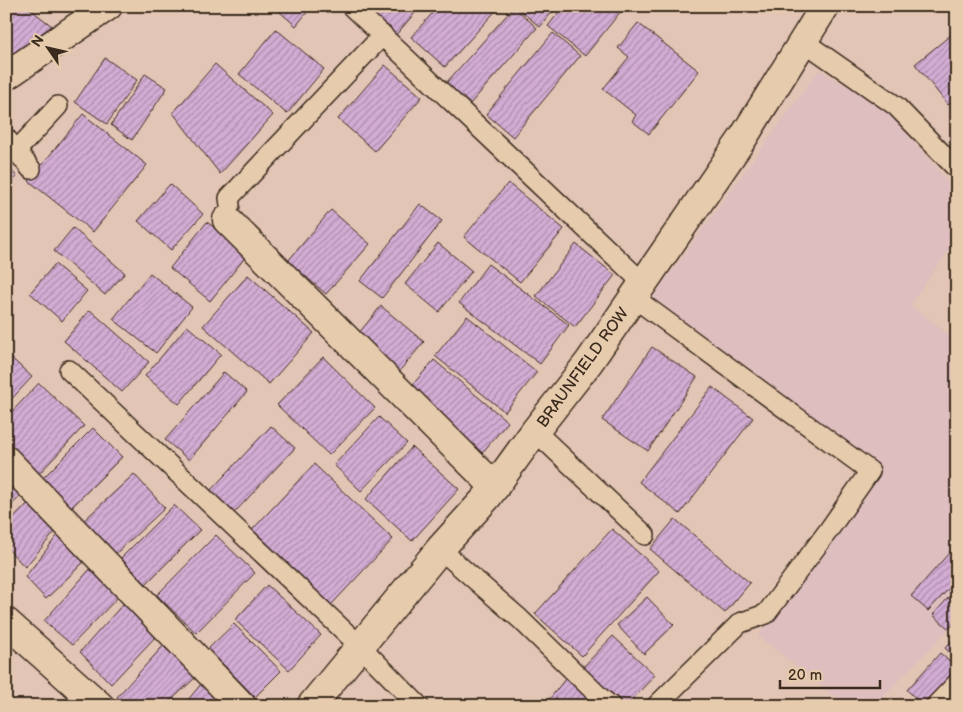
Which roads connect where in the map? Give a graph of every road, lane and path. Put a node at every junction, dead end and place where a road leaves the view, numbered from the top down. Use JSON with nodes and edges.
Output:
{"nodes":[{"id":1,"x":108,"y":6,"type":"edge"},
{"id":2,"x":351,"y":6,"type":"edge"},
{"id":3,"x":821,"y":8,"type":"edge"},
{"id":4,"x":383,"y":35,"type":"junction"},
{"id":5,"x":803,"y":41,"type":"junction"},
{"id":6,"x":6,"y":76,"type":"edge"},
{"id":7,"x":58,"y":106,"type":"dead end"},
{"id":8,"x":11,"y":144,"type":"edge"},
{"id":9,"x":31,"y":169,"type":"dead end"},
{"id":10,"x":957,"y":169,"type":"edge"},
{"id":11,"x":228,"y":212,"type":"joint"},
{"id":12,"x":638,"y":290,"type":"junction"},
{"id":13,"x":69,"y":370,"type":"dead end"},
{"id":14,"x":535,"y":431,"type":"junction"},
{"id":15,"x":6,"y":460,"type":"edge"},
{"id":16,"x":495,"y":487,"type":"junction"},
{"id":17,"x":645,"y":535,"type":"dead end"},
{"id":18,"x":440,"y":549,"type":"junction"},
{"id":19,"x":6,"y":622,"type":"edge"},
{"id":20,"x":360,"y":646,"type":"junction"},
{"id":21,"x":957,"y":683,"type":"edge"},
{"id":22,"x":603,"y":704,"type":"edge"},
{"id":23,"x":100,"y":706,"type":"edge"},
{"id":24,"x":242,"y":706,"type":"edge"},
{"id":25,"x":311,"y":706,"type":"edge"},
{"id":26,"x":419,"y":706,"type":"edge"},
{"id":27,"x":656,"y":706,"type":"edge"},
{"id":28,"x":935,"y":706,"type":"edge"}],
"edges":[{"from":1,"to":6,"type":"street"},
{"from":2,"to":4,"type":"lane"},
{"from":3,"to":5,"type":"street","name":"BRAUNFIELD ROW"},
{"from":4,"to":11,"type":"lane"},
{"from":4,"to":12,"type":"lane"},
{"from":5,"to":10,"type":"lane"},
{"from":5,"to":12,"type":"street","name":"BRAUNFIELD ROW"},
{"from":7,"to":8,"type":"lane"},
{"from":8,"to":9,"type":"lane"},
{"from":11,"to":16,"type":"street"},
{"from":12,"to":14,"type":"street","name":"BRAUNFIELD ROW"},
{"from":12,"to":27,"type":"lane"},
{"from":13,"to":20,"type":"lane"},
{"from":14,"to":16,"type":"street","name":"BRAUNFIELD ROW"},
{"from":14,"to":17,"type":"lane"},
{"from":15,"to":24,"type":"street"},
{"from":16,"to":18,"type":"street","name":"BRAUNFIELD ROW"},
{"from":18,"to":20,"type":"street","name":"BRAUNFIELD ROW"},
{"from":18,"to":22,"type":"lane"},
{"from":19,"to":23,"type":"street"},
{"from":20,"to":25,"type":"street","name":"BRAUNFIELD ROW"},
{"from":20,"to":26,"type":"lane"},
{"from":21,"to":28,"type":"lane"}]}
